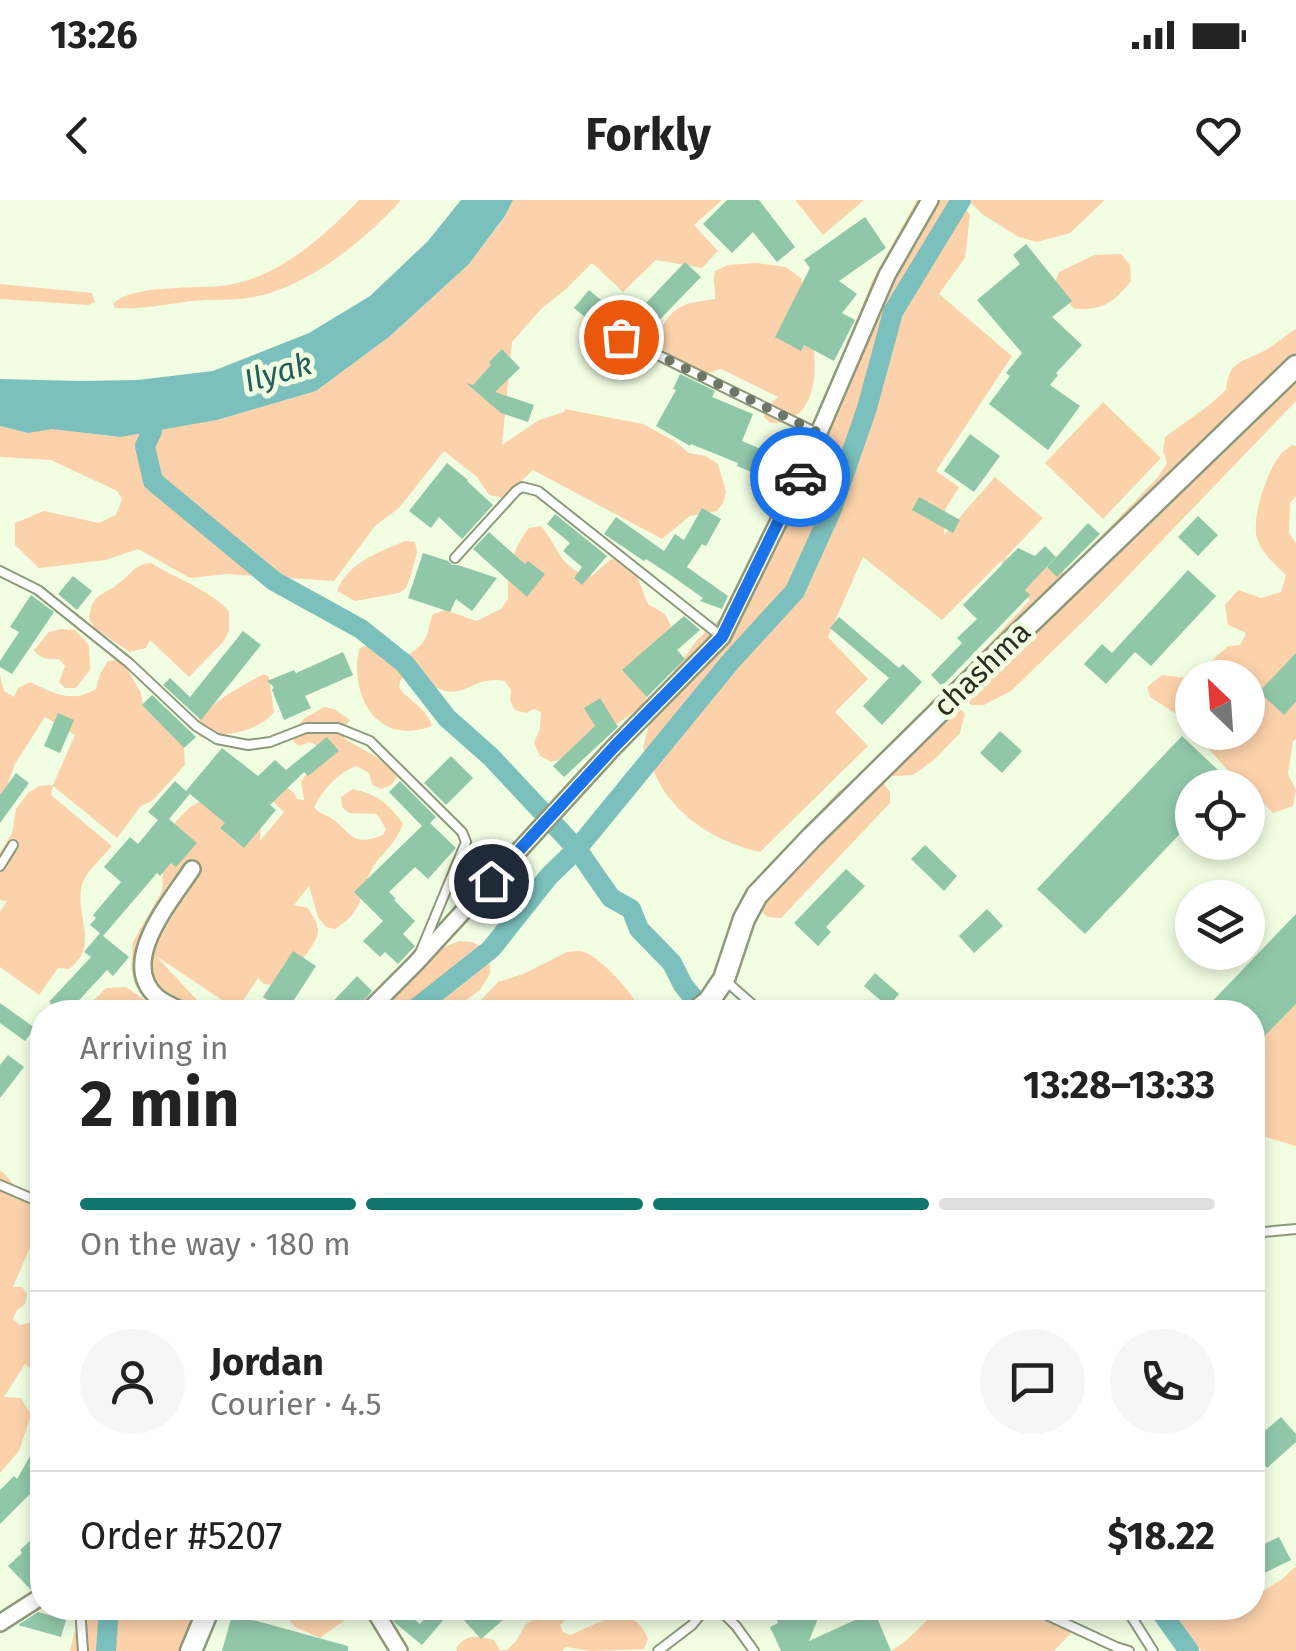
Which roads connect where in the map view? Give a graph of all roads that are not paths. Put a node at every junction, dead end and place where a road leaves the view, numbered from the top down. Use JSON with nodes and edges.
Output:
{"nodes":[{"id":1,"x":930,"y":200,"type":"edge"},
{"id":2,"x":621,"y":337,"type":"dead end"},
{"id":3,"x":1296,"y":366,"type":"edge"},
{"id":4,"x":817,"y":432,"type":"junction"},
{"id":5,"x":456,"y":558,"type":"dead end"},
{"id":6,"x":0,"y":571,"type":"edge"},
{"id":7,"x":722,"y":637,"type":"junction"},
{"id":8,"x":12,"y":845,"type":"dead end"},
{"id":9,"x":0,"y":866,"type":"edge"},
{"id":10,"x":192,"y":869,"type":"dead end"},
{"id":11,"x":415,"y":964,"type":"junction"},
{"id":12,"x":724,"y":979,"type":"junction"},
{"id":13,"x":163,"y":1000,"type":"edge"},
{"id":14,"x":378,"y":1000,"type":"edge"},
{"id":15,"x":708,"y":1000,"type":"edge"},
{"id":16,"x":748,"y":1000,"type":"edge"},
{"id":17,"x":0,"y":1185,"type":"edge"},
{"id":18,"x":30,"y":1198,"type":"edge"},
{"id":19,"x":1296,"y":1229,"type":"edge"},
{"id":20,"x":1265,"y":1232,"type":"edge"},
{"id":21,"x":30,"y":1604,"type":"edge"},
{"id":22,"x":81,"y":1620,"type":"edge"},
{"id":23,"x":204,"y":1620,"type":"edge"},
{"id":24,"x":380,"y":1620,"type":"edge"},
{"id":25,"x":696,"y":1620,"type":"edge"},
{"id":26,"x":730,"y":1620,"type":"edge"},
{"id":27,"x":1058,"y":1620,"type":"edge"},
{"id":28,"x":1134,"y":1620,"type":"edge"},
{"id":29,"x":0,"y":1623,"type":"edge"},
{"id":30,"x":83,"y":1651,"type":"edge"},
{"id":31,"x":191,"y":1651,"type":"edge"},
{"id":32,"x":399,"y":1651,"type":"edge"},
{"id":33,"x":658,"y":1651,"type":"edge"},
{"id":34,"x":754,"y":1651,"type":"edge"},
{"id":35,"x":1130,"y":1651,"type":"edge"},
{"id":36,"x":1153,"y":1651,"type":"edge"}],
"edges":[{"from":1,"to":4,"type":"street"},
{"from":2,"to":4,"type":"lane"},
{"from":3,"to":12,"type":"street","name":"сhashma"},
{"from":4,"to":7,"type":"street"},
{"from":5,"to":7,"type":"lane"},
{"from":6,"to":11,"type":"lane"},
{"from":7,"to":11,"type":"street"},
{"from":8,"to":9,"type":"lane"},
{"from":10,"to":13,"type":"street"},
{"from":11,"to":14,"type":"street"},
{"from":12,"to":15,"type":"street","name":"сhashma"},
{"from":12,"to":16,"type":"lane"},
{"from":17,"to":18,"type":"lane"},
{"from":19,"to":20,"type":"lane"},
{"from":21,"to":29,"type":"street"},
{"from":22,"to":30,"type":"lane"},
{"from":23,"to":31,"type":"street"},
{"from":24,"to":32,"type":"street"},
{"from":25,"to":33,"type":"lane"},
{"from":26,"to":34,"type":"lane"},
{"from":27,"to":35,"type":"lane"},
{"from":28,"to":36,"type":"lane"}]}
